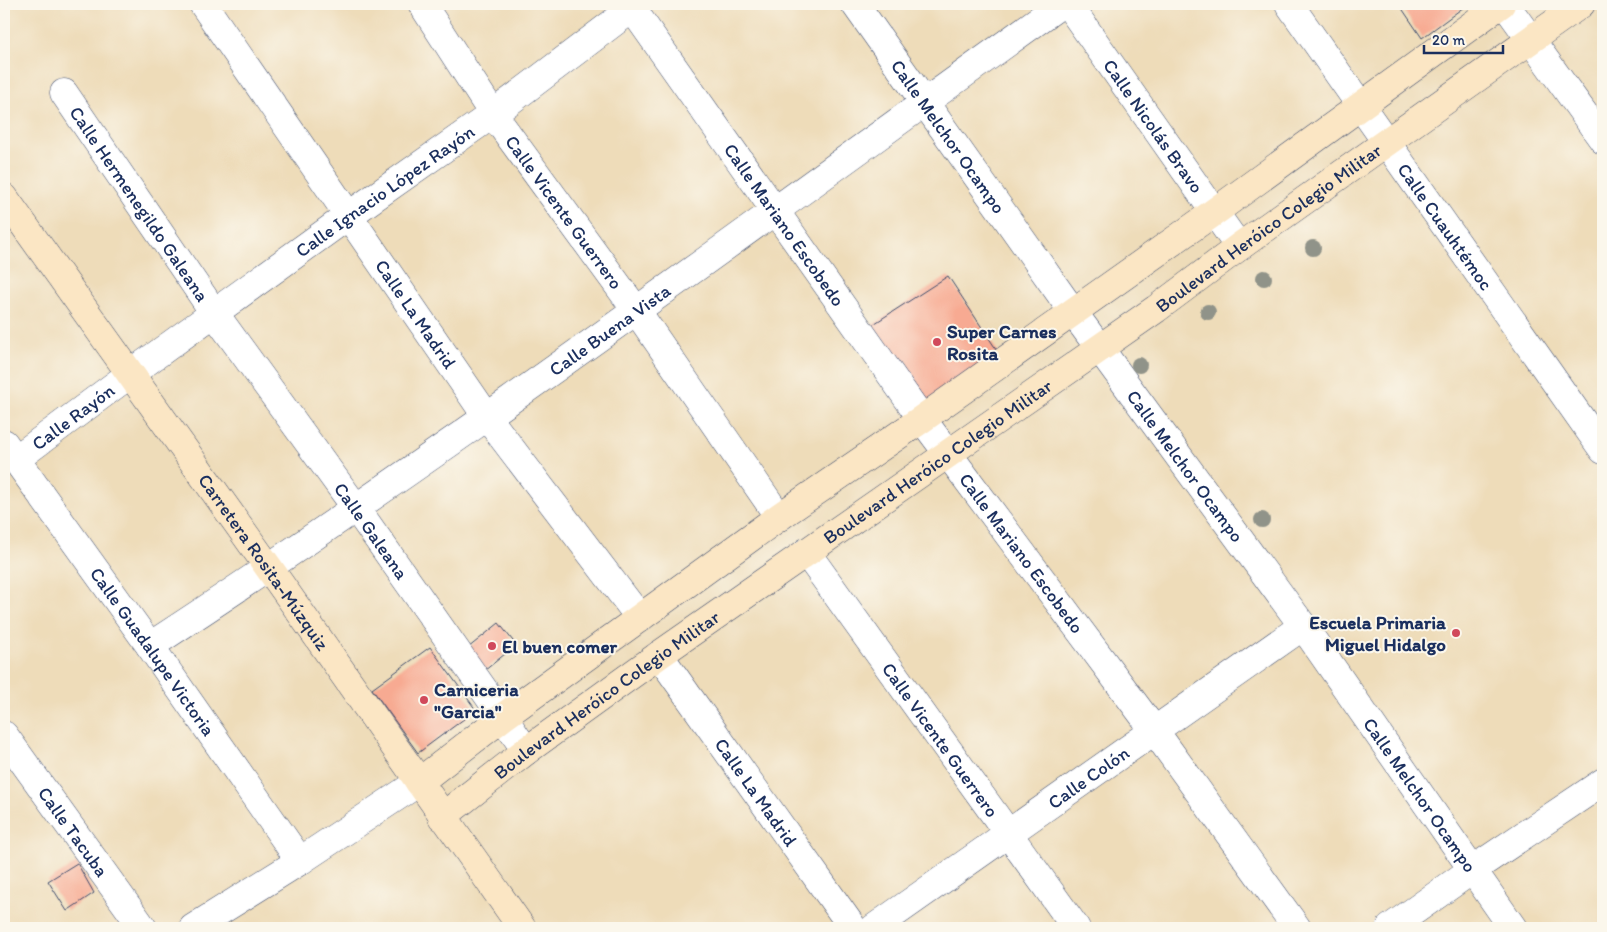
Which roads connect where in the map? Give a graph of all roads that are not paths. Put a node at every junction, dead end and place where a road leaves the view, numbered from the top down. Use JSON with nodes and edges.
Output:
{"nodes":[{"id":1,"x":203,"y":4,"type":"edge"},
{"id":2,"x":422,"y":4,"type":"edge"},
{"id":3,"x":855,"y":4,"type":"edge"},
{"id":4,"x":1061,"y":4,"type":"edge"},
{"id":5,"x":1068,"y":4,"type":"edge"},
{"id":6,"x":1289,"y":4,"type":"edge"},
{"id":7,"x":1503,"y":4,"type":"edge"},
{"id":8,"x":1581,"y":4,"type":"edge"},
{"id":9,"x":633,"y":5,"type":"edge"},
{"id":10,"x":1531,"y":40,"type":"junction"},
{"id":11,"x":64,"y":93,"type":"dead end"},
{"id":12,"x":925,"y":101,"type":"junction"},
{"id":13,"x":1362,"y":106,"type":"junction"},
{"id":14,"x":493,"y":114,"type":"junction"},
{"id":15,"x":1603,"y":140,"type":"edge"},
{"id":16,"x":1387,"y":143,"type":"junction"},
{"id":17,"x":4,"y":196,"type":"edge"},
{"id":18,"x":775,"y":211,"type":"junction"},
{"id":19,"x":1214,"y":212,"type":"junction"},
{"id":20,"x":348,"y":216,"type":"junction"},
{"id":21,"x":1239,"y":247,"type":"junction"},
{"id":22,"x":636,"y":310,"type":"junction"},
{"id":23,"x":1073,"y":312,"type":"junction"},
{"id":24,"x":215,"y":314,"type":"junction"},
{"id":25,"x":1099,"y":348,"type":"junction"},
{"id":26,"x":130,"y":374,"type":"junction"},
{"id":27,"x":487,"y":417,"type":"junction"},
{"id":28,"x":922,"y":419,"type":"junction"},
{"id":29,"x":1599,"y":434,"type":"edge"},
{"id":30,"x":10,"y":451,"type":"edge"},
{"id":31,"x":947,"y":454,"type":"junction"},
{"id":32,"x":356,"y":508,"type":"junction"},
{"id":33,"x":779,"y":517,"type":"junction"},
{"id":34,"x":806,"y":552,"type":"junction"},
{"id":35,"x":269,"y":568,"type":"junction"},
{"id":36,"x":640,"y":618,"type":"junction"},
{"id":37,"x":1303,"y":626,"type":"junction"},
{"id":38,"x":150,"y":646,"type":"junction"},
{"id":39,"x":659,"y":655,"type":"junction"},
{"id":40,"x":503,"y":717,"type":"junction"},
{"id":41,"x":1154,"y":730,"type":"junction"},
{"id":42,"x":4,"y":735,"type":"edge"},
{"id":43,"x":526,"y":751,"type":"junction"},
{"id":44,"x":419,"y":782,"type":"junction"},
{"id":45,"x":1603,"y":782,"type":"edge"},
{"id":46,"x":442,"y":817,"type":"junction"},
{"id":47,"x":1008,"y":833,"type":"junction"},
{"id":48,"x":300,"y":862,"type":"junction"},
{"id":49,"x":1472,"y":870,"type":"junction"},
{"id":50,"x":143,"y":928,"type":"edge"},
{"id":51,"x":193,"y":928,"type":"edge"},
{"id":52,"x":522,"y":928,"type":"edge"},
{"id":53,"x":854,"y":928,"type":"edge"},
{"id":54,"x":874,"y":928,"type":"edge"},
{"id":55,"x":1076,"y":928,"type":"edge"},
{"id":56,"x":1297,"y":928,"type":"edge"},
{"id":57,"x":1390,"y":928,"type":"edge"},
{"id":58,"x":1513,"y":928,"type":"edge"}],
"edges":[{"from":1,"to":20,"type":"street","name":"Calle La Madrid"},
{"from":2,"to":14,"type":"street","name":"Calle Vicente Guerrero"},
{"from":3,"to":12,"type":"street","name":"Calle Melchor Ocampo"},
{"from":4,"to":12,"type":"street","name":"Calle Buena Vista"},
{"from":5,"to":19,"type":"street","name":"Calle Nicolás Bravo"},
{"from":6,"to":13,"type":"street","name":"Calle Cuauhtémoc"},
{"from":7,"to":10,"type":"street"},
{"from":7,"to":13,"type":"street"},
{"from":8,"to":10,"type":"street","name":"Boulevard Heróico Colegio Militar"},
{"from":9,"to":14,"type":"street","name":"Calle Ignacio López Rayón"},
{"from":9,"to":18,"type":"street","name":"Calle Mariano Escobedo"},
{"from":10,"to":15,"type":"street"},
{"from":10,"to":16,"type":"street","name":"Boulevard Heróico Colegio Militar"},
{"from":11,"to":24,"type":"street","name":"Calle Hermenegildo Galeana"},
{"from":12,"to":18,"type":"street","name":"Calle Buena Vista"},
{"from":12,"to":23,"type":"street","name":"Calle Melchor Ocampo"},
{"from":13,"to":16,"type":"street","name":"Calle Cuauhtémoc"},
{"from":13,"to":19,"type":"street"},
{"from":14,"to":20,"type":"street","name":"Calle Ignacio López Rayón"},
{"from":14,"to":22,"type":"street","name":"Calle Vicente Guerrero"},
{"from":16,"to":21,"type":"street","name":"Boulevard Heróico Colegio Militar"},
{"from":16,"to":29,"type":"street","name":"Calle Cuauhtémoc"},
{"from":17,"to":26,"type":"street","name":"Carretera Rosita-Múzquiz"},
{"from":18,"to":22,"type":"street","name":"Calle Buena Vista"},
{"from":18,"to":28,"type":"street","name":"Calle Mariano Escobedo"},
{"from":19,"to":21,"type":"street","name":"Calle Nicolás Bravo"},
{"from":19,"to":23,"type":"street"},
{"from":20,"to":24,"type":"street","name":"Calle Ignacio López Rayón"},
{"from":20,"to":27,"type":"street","name":"Calle La Madrid"},
{"from":21,"to":25,"type":"street","name":"Boulevard Heróico Colegio Militar"},
{"from":22,"to":27,"type":"street","name":"Calle Buena Vista"},
{"from":22,"to":33,"type":"street","name":"Calle Vicente Guerrero"},
{"from":23,"to":25,"type":"street","name":"Calle Melchor Ocampo"},
{"from":23,"to":28,"type":"street"},
{"from":24,"to":26,"type":"street","name":"Calle Ignacio López Rayón"},
{"from":24,"to":32,"type":"street","name":"Calle Galeana"},
{"from":25,"to":31,"type":"street","name":"Boulevard Heróico Colegio Militar"},
{"from":25,"to":37,"type":"street","name":"Calle Melchor Ocampo"},
{"from":26,"to":30,"type":"street","name":"Calle Rayón"},
{"from":26,"to":35,"type":"street","name":"Carretera Rosita-Múzquiz"},
{"from":27,"to":32,"type":"street","name":"Calle Buena Vista"},
{"from":27,"to":36,"type":"street","name":"Calle La Madrid"},
{"from":28,"to":31,"type":"street","name":"Calle Mariano Escobedo"},
{"from":28,"to":33,"type":"street"},
{"from":30,"to":38,"type":"street","name":"Calle Guadalupe Victoria"},
{"from":31,"to":34,"type":"street","name":"Boulevard Heróico Colegio Militar"},
{"from":31,"to":41,"type":"street","name":"Calle Mariano Escobedo"},
{"from":32,"to":35,"type":"street","name":"Calle Buena Vista"},
{"from":32,"to":40,"type":"street","name":"Calle Galeana"},
{"from":33,"to":36,"type":"street"},
{"from":34,"to":39,"type":"street","name":"Boulevard Heróico Colegio Militar"},
{"from":34,"to":47,"type":"street","name":"Calle Vicente Guerrero"},
{"from":35,"to":38,"type":"street","name":"Calle Buena Vista"},
{"from":35,"to":44,"type":"street","name":"Carretera Rosita-Múzquiz"},
{"from":36,"to":40,"type":"street"},
{"from":37,"to":41,"type":"street","name":"Calle Colón"},
{"from":37,"to":49,"type":"street","name":"Calle Melchor Ocampo"},
{"from":38,"to":48,"type":"street","name":"Calle Guadalupe Victoria"},
{"from":39,"to":43,"type":"street","name":"Boulevard Heróico Colegio Militar"},
{"from":39,"to":53,"type":"street","name":"Calle La Madrid"},
{"from":40,"to":43,"type":"street","name":"Calle Galeana"},
{"from":40,"to":44,"type":"street"},
{"from":41,"to":47,"type":"street","name":"Calle Colón"},
{"from":41,"to":56,"type":"street","name":"Calle Mariano Escobedo"},
{"from":42,"to":50,"type":"street","name":"Calle Tacuba"},
{"from":43,"to":46,"type":"street","name":"Boulevard Heróico Colegio Militar"},
{"from":44,"to":46,"type":"street","name":"Carretera Rosita-Múzquiz"},
{"from":44,"to":48,"type":"street"},
{"from":45,"to":49,"type":"street"},
{"from":46,"to":52,"type":"street","name":"Carretera Rosita-Múzquiz"},
{"from":47,"to":54,"type":"street","name":"Calle Colón"},
{"from":47,"to":55,"type":"street","name":"Calle Vicente Guerrero"},
{"from":48,"to":51,"type":"street"},
{"from":49,"to":57,"type":"street"},
{"from":49,"to":58,"type":"street","name":"Calle Melchor Ocampo"}]}
